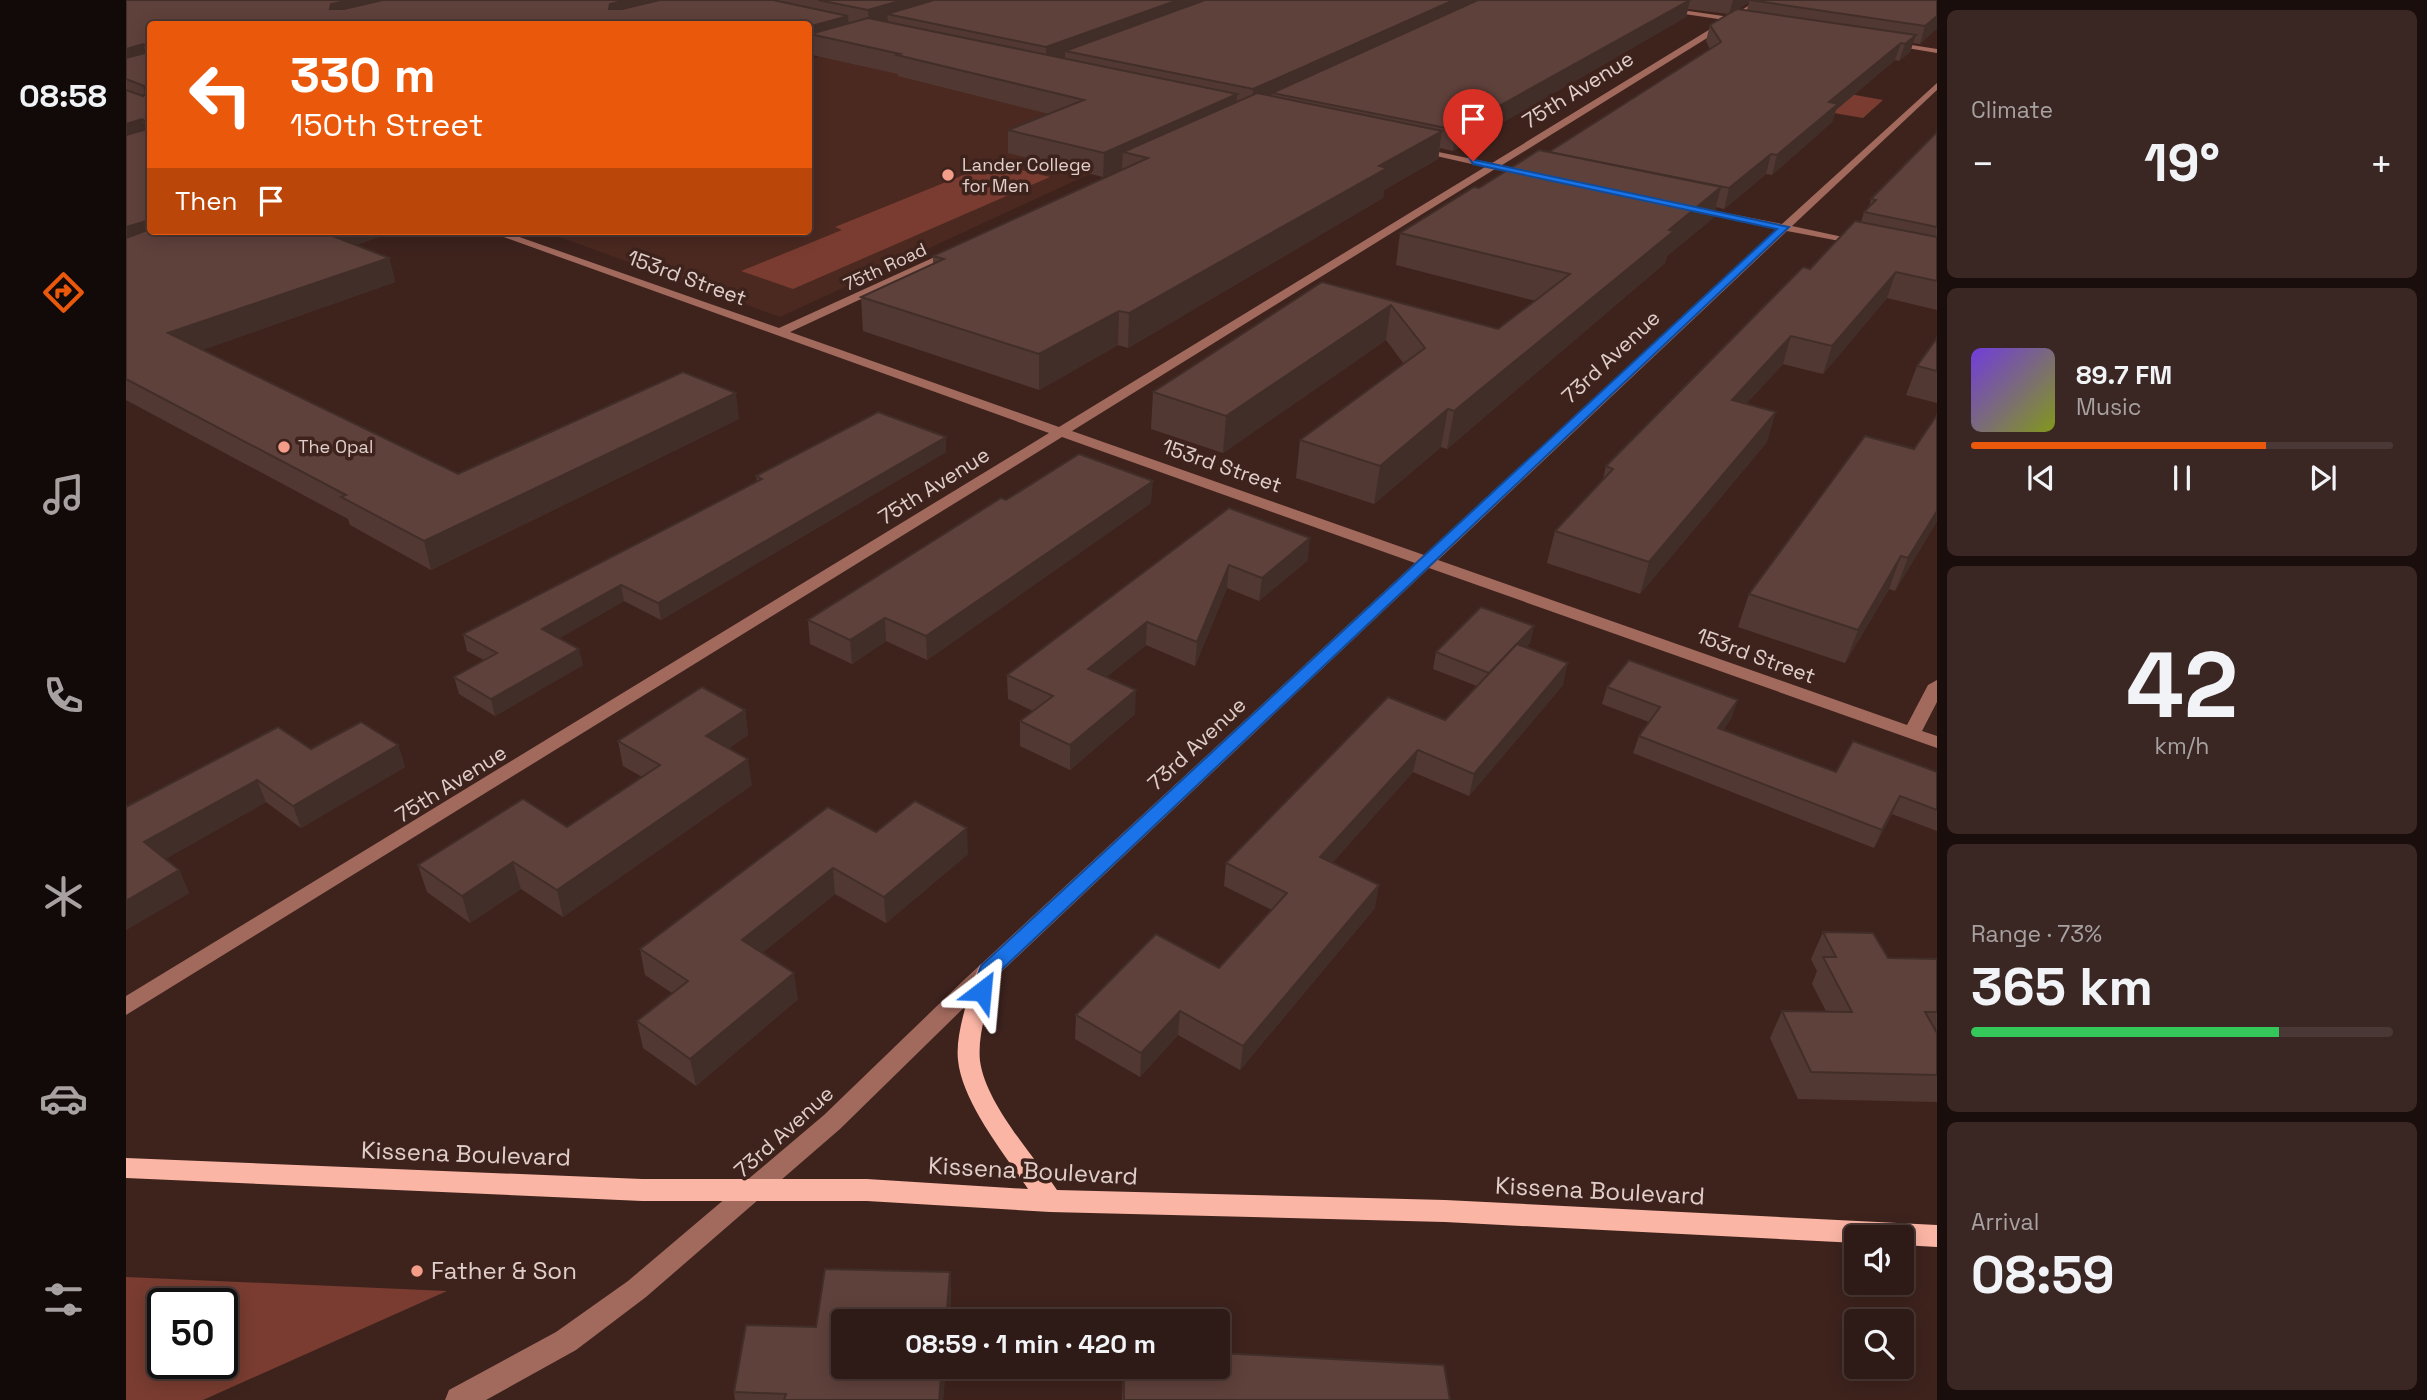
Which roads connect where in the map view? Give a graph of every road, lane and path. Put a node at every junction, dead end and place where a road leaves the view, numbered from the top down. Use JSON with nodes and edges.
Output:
{"nodes":[{"id":1,"x":1763,"y":0,"type":"edge"},
{"id":2,"x":1658,"y":8,"type":"edge"},
{"id":3,"x":1737,"y":20,"type":"junction"},
{"id":4,"x":1885,"y":43,"type":"edge"},
{"id":5,"x":1937,"y":51,"type":"edge"},
{"id":6,"x":1937,"y":85,"type":"edge"},
{"id":7,"x":1406,"y":147,"type":"edge"},
{"id":8,"x":1501,"y":167,"type":"junction"},
{"id":9,"x":1680,"y":205,"type":"edge"},
{"id":10,"x":1784,"y":227,"type":"junction"},
{"id":11,"x":503,"y":235,"type":"edge"},
{"id":12,"x":1869,"y":245,"type":"edge"},
{"id":13,"x":965,"y":247,"type":"edge"},
{"id":14,"x":778,"y":334,"type":"junction"},
{"id":15,"x":1061,"y":432,"type":"junction"},
{"id":16,"x":1426,"y":561,"type":"junction"},
{"id":17,"x":1937,"y":685,"type":"edge"},
{"id":18,"x":1912,"y":733,"type":"junction"},
{"id":19,"x":1937,"y":742,"type":"edge"},
{"id":20,"x":988,"y":971,"type":"junction"},
{"id":21,"x":126,"y":1007,"type":"edge"},
{"id":22,"x":126,"y":1168,"type":"edge"},
{"id":23,"x":757,"y":1188,"type":"junction"},
{"id":24,"x":1049,"y":1202,"type":"junction"},
{"id":25,"x":1937,"y":1236,"type":"edge"},
{"id":26,"x":459,"y":1400,"type":"edge"}],
"edges":[{"from":1,"to":3,"type":"street","name":"75th Avenue"},
{"from":2,"to":3,"type":"street"},
{"from":3,"to":8,"type":"street","name":"75th Avenue"},
{"from":4,"to":5,"type":"street"},
{"from":6,"to":10,"type":"street","name":"73rd Avenue"},
{"from":7,"to":8,"type":"street"},
{"from":8,"to":15,"type":"street","name":"75th Avenue"},
{"from":9,"to":10,"type":"street"},
{"from":10,"to":12,"type":"street"},
{"from":10,"to":16,"type":"street","name":"73rd Avenue"},
{"from":11,"to":14,"type":"street","name":"153rd Street"},
{"from":13,"to":14,"type":"street","name":"75th Road"},
{"from":14,"to":15,"type":"street","name":"153rd Street"},
{"from":15,"to":16,"type":"street","name":"153rd Street"},
{"from":15,"to":21,"type":"street","name":"75th Avenue"},
{"from":16,"to":18,"type":"street","name":"153rd Street"},
{"from":16,"to":20,"type":"street","name":"73rd Avenue"},
{"from":17,"to":18,"type":"street"},
{"from":18,"to":19,"type":"street","name":"153rd Street"},
{"from":20,"to":23,"type":"street","name":"73rd Avenue"},
{"from":20,"to":24,"type":"main road"},
{"from":22,"to":23,"type":"main road","name":"Kissena Boulevard"},
{"from":23,"to":24,"type":"main road","name":"Kissena Boulevard"},
{"from":23,"to":26,"type":"street","name":"73rd Avenue"},
{"from":24,"to":25,"type":"main road","name":"Kissena Boulevard"}]}
